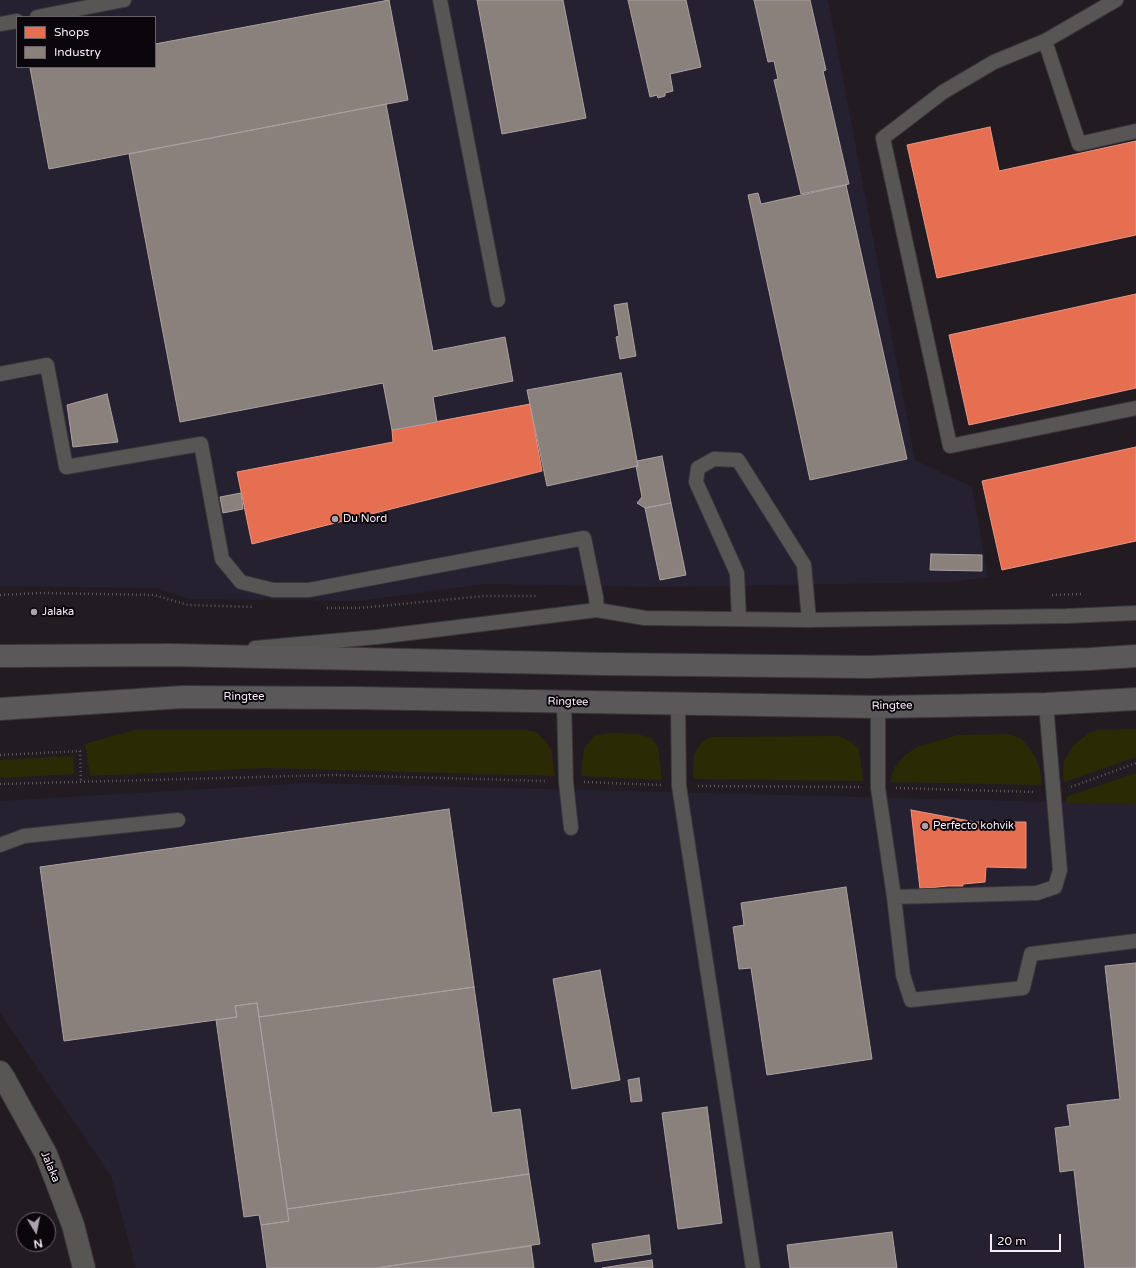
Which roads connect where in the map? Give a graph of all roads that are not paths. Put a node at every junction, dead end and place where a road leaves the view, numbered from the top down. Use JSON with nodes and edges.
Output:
{"nodes":[{"id":1,"x":124,"y":0,"type":"edge"},
{"id":2,"x":440,"y":0,"type":"edge"},
{"id":3,"x":1116,"y":0,"type":"edge"},
{"id":4,"x":42,"y":16,"type":"edge"},
{"id":5,"x":16,"y":21,"type":"edge"},
{"id":6,"x":0,"y":24,"type":"edge"},
{"id":7,"x":1045,"y":41,"type":"junction"},
{"id":8,"x":1136,"y":131,"type":"edge"},
{"id":9,"x":498,"y":300,"type":"dead end"},
{"id":10,"x":0,"y":374,"type":"edge"},
{"id":11,"x":1136,"y":408,"type":"edge"},
{"id":12,"x":597,"y":610,"type":"junction"},
{"id":13,"x":1136,"y":613,"type":"edge"},
{"id":14,"x":739,"y":619,"type":"junction"},
{"id":15,"x":809,"y":620,"type":"junction"},
{"id":16,"x":170,"y":655,"type":"junction"},
{"id":17,"x":0,"y":656,"type":"edge"},
{"id":18,"x":1136,"y":656,"type":"edge"},
{"id":19,"x":1136,"y":700,"type":"edge"},
{"id":20,"x":564,"y":702,"type":"junction"},
{"id":21,"x":678,"y":703,"type":"junction"},
{"id":22,"x":1046,"y":704,"type":"junction"},
{"id":23,"x":878,"y":707,"type":"junction"},
{"id":24,"x":0,"y":709,"type":"edge"},
{"id":25,"x":178,"y":820,"type":"dead end"},
{"id":26,"x":571,"y":828,"type":"dead end"},
{"id":27,"x":0,"y":845,"type":"edge"},
{"id":28,"x":894,"y":896,"type":"junction"},
{"id":29,"x":1136,"y":941,"type":"edge"},
{"id":30,"x":0,"y":1072,"type":"edge"},
{"id":31,"x":84,"y":1268,"type":"edge"},
{"id":32,"x":753,"y":1268,"type":"edge"}],
"edges":[{"from":1,"to":4,"type":"lane"},
{"from":2,"to":9,"type":"lane"},
{"from":3,"to":7,"type":"lane"},
{"from":5,"to":6,"type":"lane"},
{"from":7,"to":8,"type":"lane"},
{"from":7,"to":11,"type":"lane"},
{"from":10,"to":12,"type":"lane"},
{"from":12,"to":14,"type":"lane"},
{"from":12,"to":16,"type":"lane"},
{"from":13,"to":15,"type":"lane"},
{"from":14,"to":15,"type":"lane"},
{"from":14,"to":15,"type":"lane"},
{"from":16,"to":17,"type":"main road"},
{"from":16,"to":18,"type":"main road"},
{"from":19,"to":22,"type":"main road","name":"Ringtee"},
{"from":20,"to":21,"type":"main road","name":"Ringtee"},
{"from":20,"to":24,"type":"main road","name":"Ringtee"},
{"from":20,"to":26,"type":"lane"},
{"from":21,"to":23,"type":"main road","name":"Ringtee"},
{"from":21,"to":32,"type":"lane"},
{"from":22,"to":23,"type":"main road","name":"Ringtee"},
{"from":22,"to":28,"type":"lane"},
{"from":23,"to":28,"type":"lane"},
{"from":25,"to":27,"type":"lane"},
{"from":28,"to":29,"type":"lane"},
{"from":30,"to":31,"type":"street","name":"Jalaka"}]}
